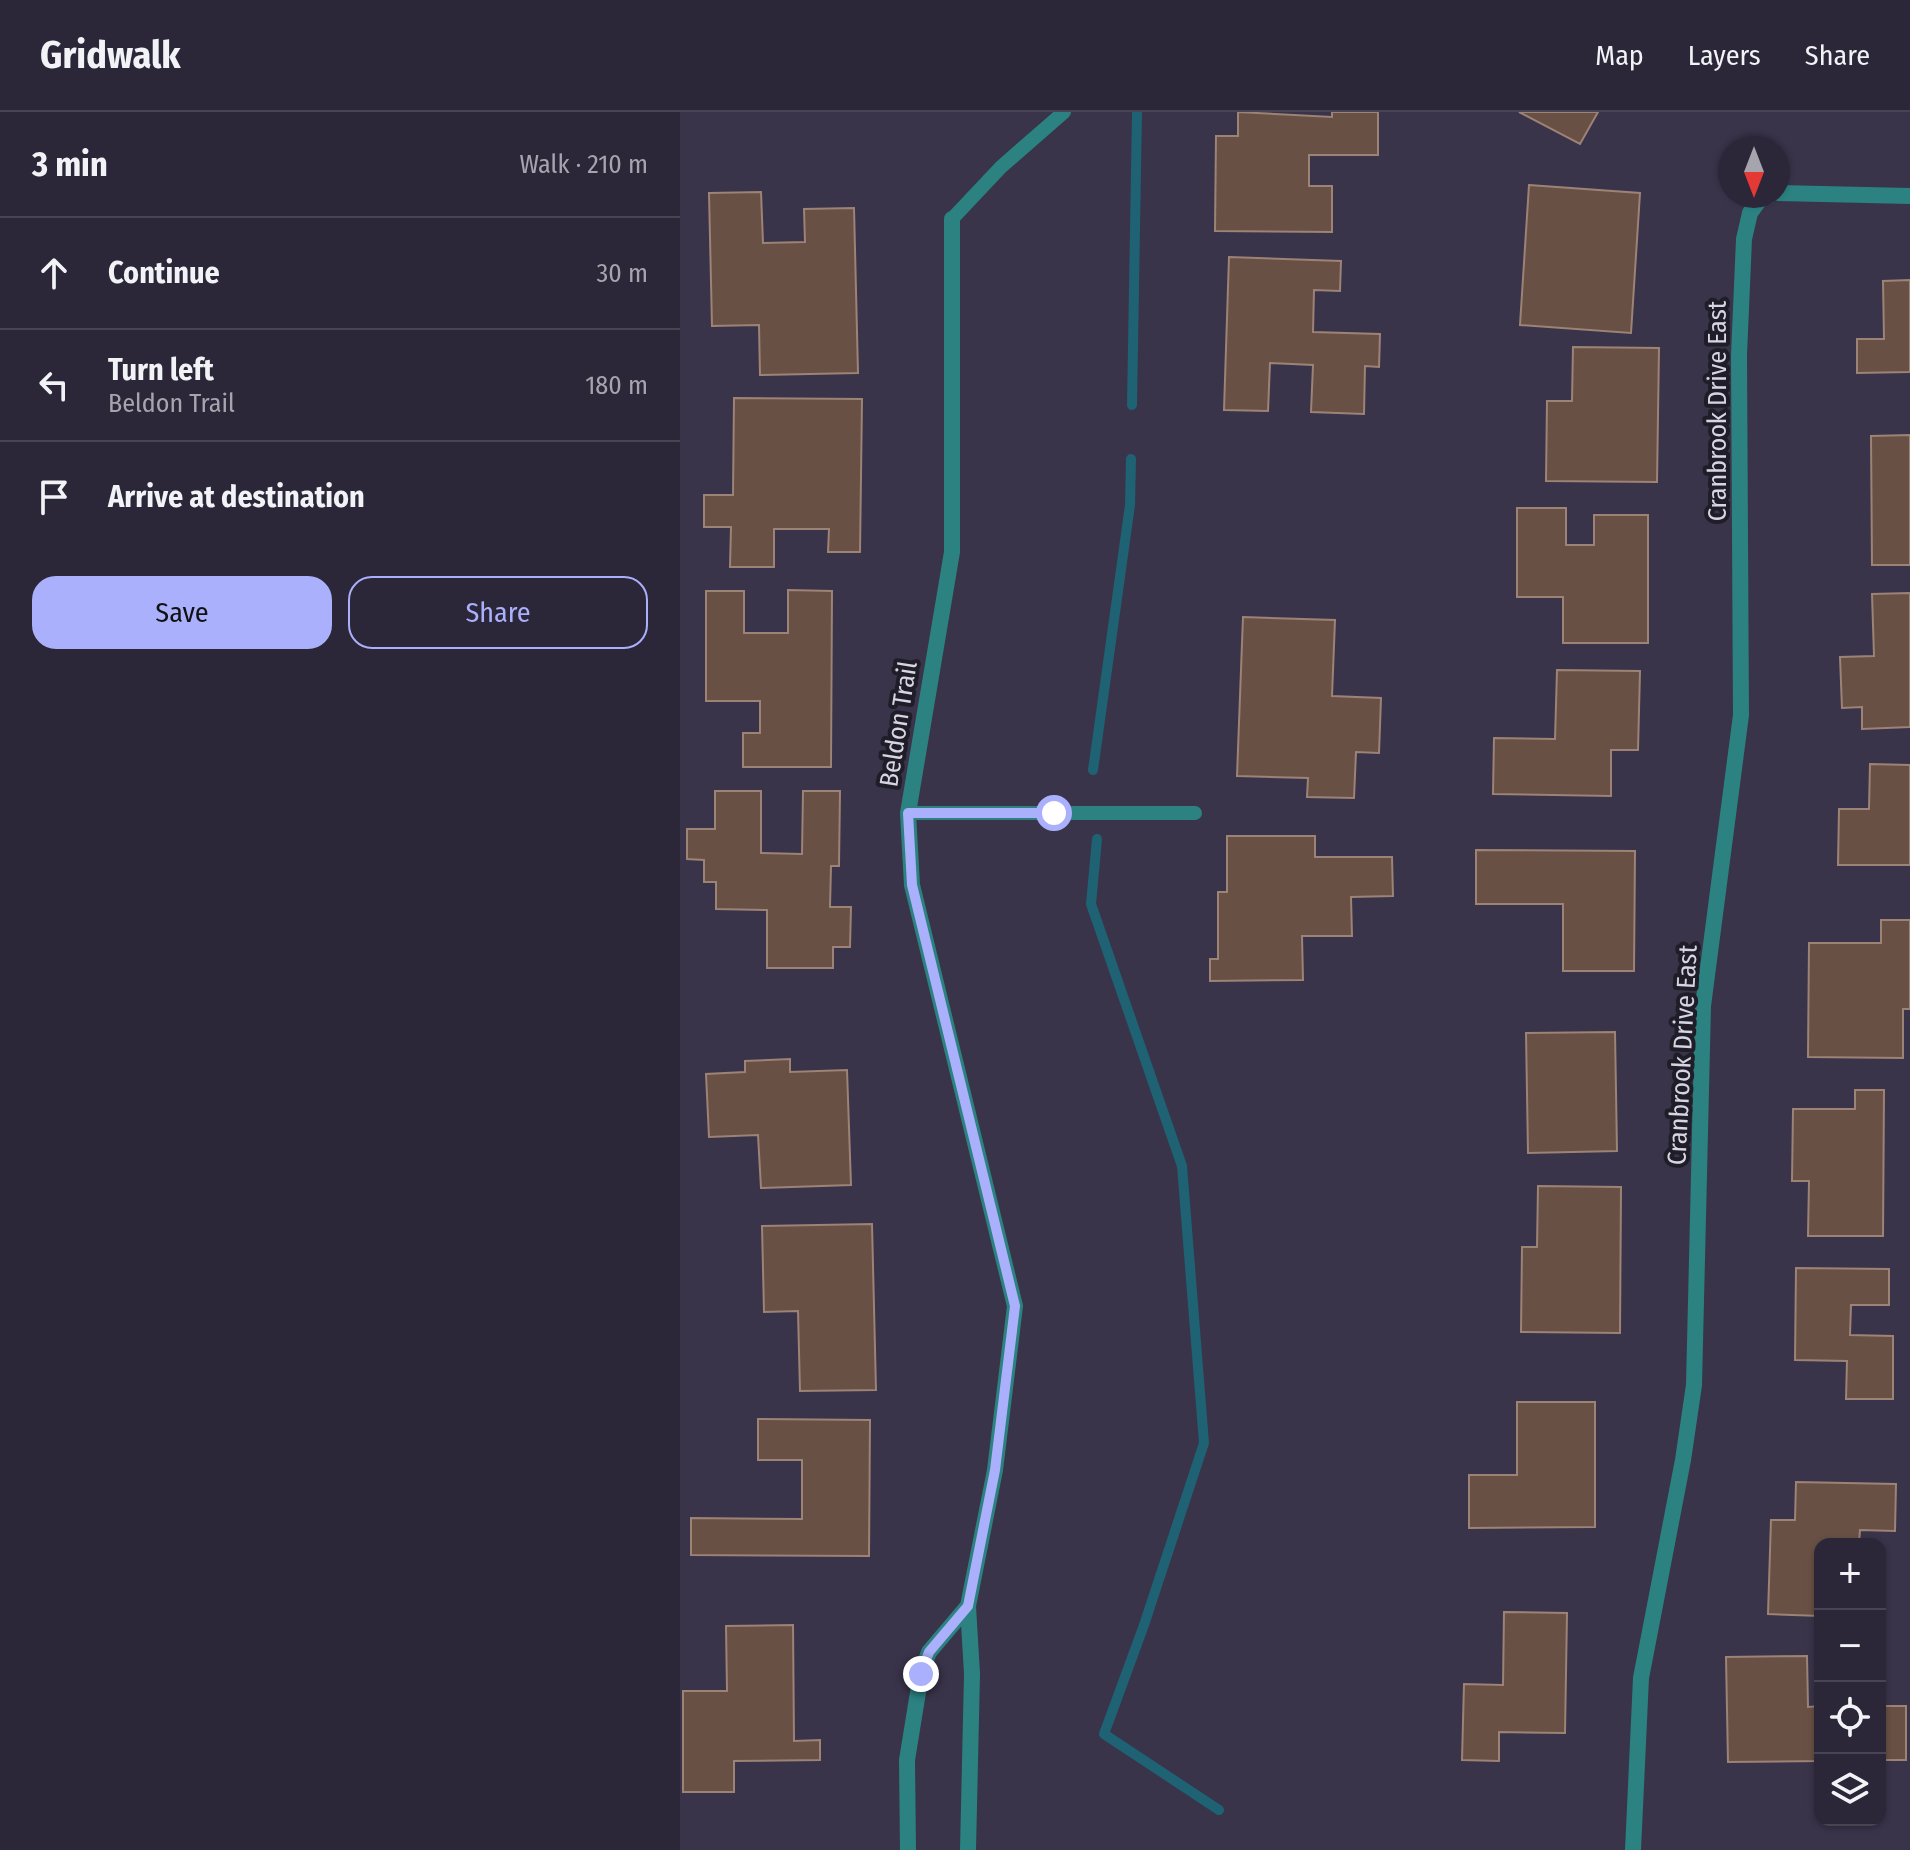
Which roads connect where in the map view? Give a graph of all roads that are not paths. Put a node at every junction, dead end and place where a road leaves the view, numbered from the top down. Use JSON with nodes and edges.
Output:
{"nodes":[{"id":1,"x":1064,"y":112,"type":"edge"},
{"id":2,"x":1790,"y":193,"type":"edge"},
{"id":3,"x":1910,"y":196,"type":"edge"},
{"id":4,"x":1754,"y":208,"type":"edge"},
{"id":5,"x":952,"y":219,"type":"joint"},
{"id":6,"x":908,"y":813,"type":"junction"},
{"id":7,"x":1195,"y":813,"type":"dead end"},
{"id":8,"x":968,"y":1606,"type":"junction"},
{"id":9,"x":908,"y":1850,"type":"edge"},
{"id":10,"x":968,"y":1850,"type":"edge"},
{"id":11,"x":1633,"y":1850,"type":"edge"}],
"edges":[{"from":1,"to":5,"type":"lane"},
{"from":2,"to":3,"type":"street"},
{"from":4,"to":11,"type":"street","name":"Cranbrook Drive East"},
{"from":5,"to":6,"type":"street","name":"Beldon Trail"},
{"from":6,"to":7,"type":"lane"},
{"from":6,"to":8,"type":"street","name":"Beldon Trail"},
{"from":8,"to":9,"type":"street","name":"Beldon Trail"},
{"from":8,"to":10,"type":"street","name":"Beldon Trail"}]}
